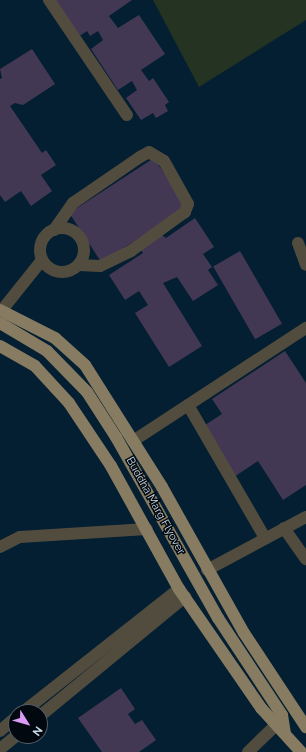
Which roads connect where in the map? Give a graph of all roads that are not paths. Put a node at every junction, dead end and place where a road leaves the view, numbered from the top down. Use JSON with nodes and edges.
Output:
{"nodes":[{"id":1,"x":49,"y":0,"type":"edge"},
{"id":2,"x":127,"y":115,"type":"dead end"},
{"id":3,"x":54,"y":230,"type":"junction"},
{"id":4,"x":298,"y":243,"type":"dead end"},
{"id":5,"x":42,"y":260,"type":"junction"},
{"id":6,"x":79,"y":265,"type":"junction"},
{"id":7,"x":306,"y":265,"type":"edge"},
{"id":8,"x":1,"y":310,"type":"edge"},
{"id":9,"x":0,"y":323,"type":"edge"},
{"id":10,"x":306,"y":328,"type":"edge"},
{"id":11,"x":0,"y":346,"type":"edge"},
{"id":12,"x":188,"y":405,"type":"junction"},
{"id":13,"x":133,"y":440,"type":"junction"},
{"id":14,"x":306,"y":517,"type":"edge"},
{"id":15,"x":284,"y":528,"type":"junction"},
{"id":16,"x":147,"y":529,"type":"junction"},
{"id":17,"x":265,"y":538,"type":"junction"},
{"id":18,"x":0,"y":547,"type":"edge"},
{"id":19,"x":306,"y":558,"type":"edge"},
{"id":20,"x":207,"y":570,"type":"junction"},
{"id":21,"x":182,"y":593,"type":"junction"},
{"id":22,"x":34,"y":704,"type":"edge"},
{"id":23,"x":48,"y":709,"type":"edge"},
{"id":24,"x":279,"y":720,"type":"junction"},
{"id":25,"x":8,"y":723,"type":"edge"},
{"id":26,"x":304,"y":725,"type":"edge"},
{"id":27,"x":0,"y":731,"type":"edge"},
{"id":28,"x":8,"y":742,"type":"edge"},
{"id":29,"x":0,"y":749,"type":"edge"},
{"id":30,"x":248,"y":752,"type":"edge"},
{"id":31,"x":301,"y":752,"type":"edge"}],
"edges":[{"from":1,"to":2,"type":"street"},
{"from":3,"to":5,"type":"street"},
{"from":3,"to":6,"type":"street"},
{"from":3,"to":6,"type":"street"},
{"from":4,"to":7,"type":"street"},
{"from":5,"to":6,"type":"street"},
{"from":5,"to":8,"type":"street"},
{"from":8,"to":13,"type":"main road"},
{"from":9,"to":24,"type":"main road","name":"Buddha Marg Flyover"},
{"from":10,"to":12,"type":"street"},
{"from":11,"to":16,"type":"main road"},
{"from":12,"to":13,"type":"street"},
{"from":12,"to":17,"type":"street"},
{"from":13,"to":20,"type":"main road"},
{"from":14,"to":15,"type":"street"},
{"from":15,"to":17,"type":"street"},
{"from":15,"to":19,"type":"street"},
{"from":16,"to":18,"type":"street"},
{"from":16,"to":21,"type":"main road"},
{"from":17,"to":20,"type":"street"},
{"from":20,"to":26,"type":"main road"},
{"from":21,"to":22,"type":"street"},
{"from":21,"to":23,"type":"street"},
{"from":21,"to":24,"type":"main road"},
{"from":24,"to":26,"type":"main road"},
{"from":24,"to":30,"type":"street"},
{"from":24,"to":31,"type":"main road"},
{"from":25,"to":27,"type":"street"},
{"from":28,"to":29,"type":"street"}]}
